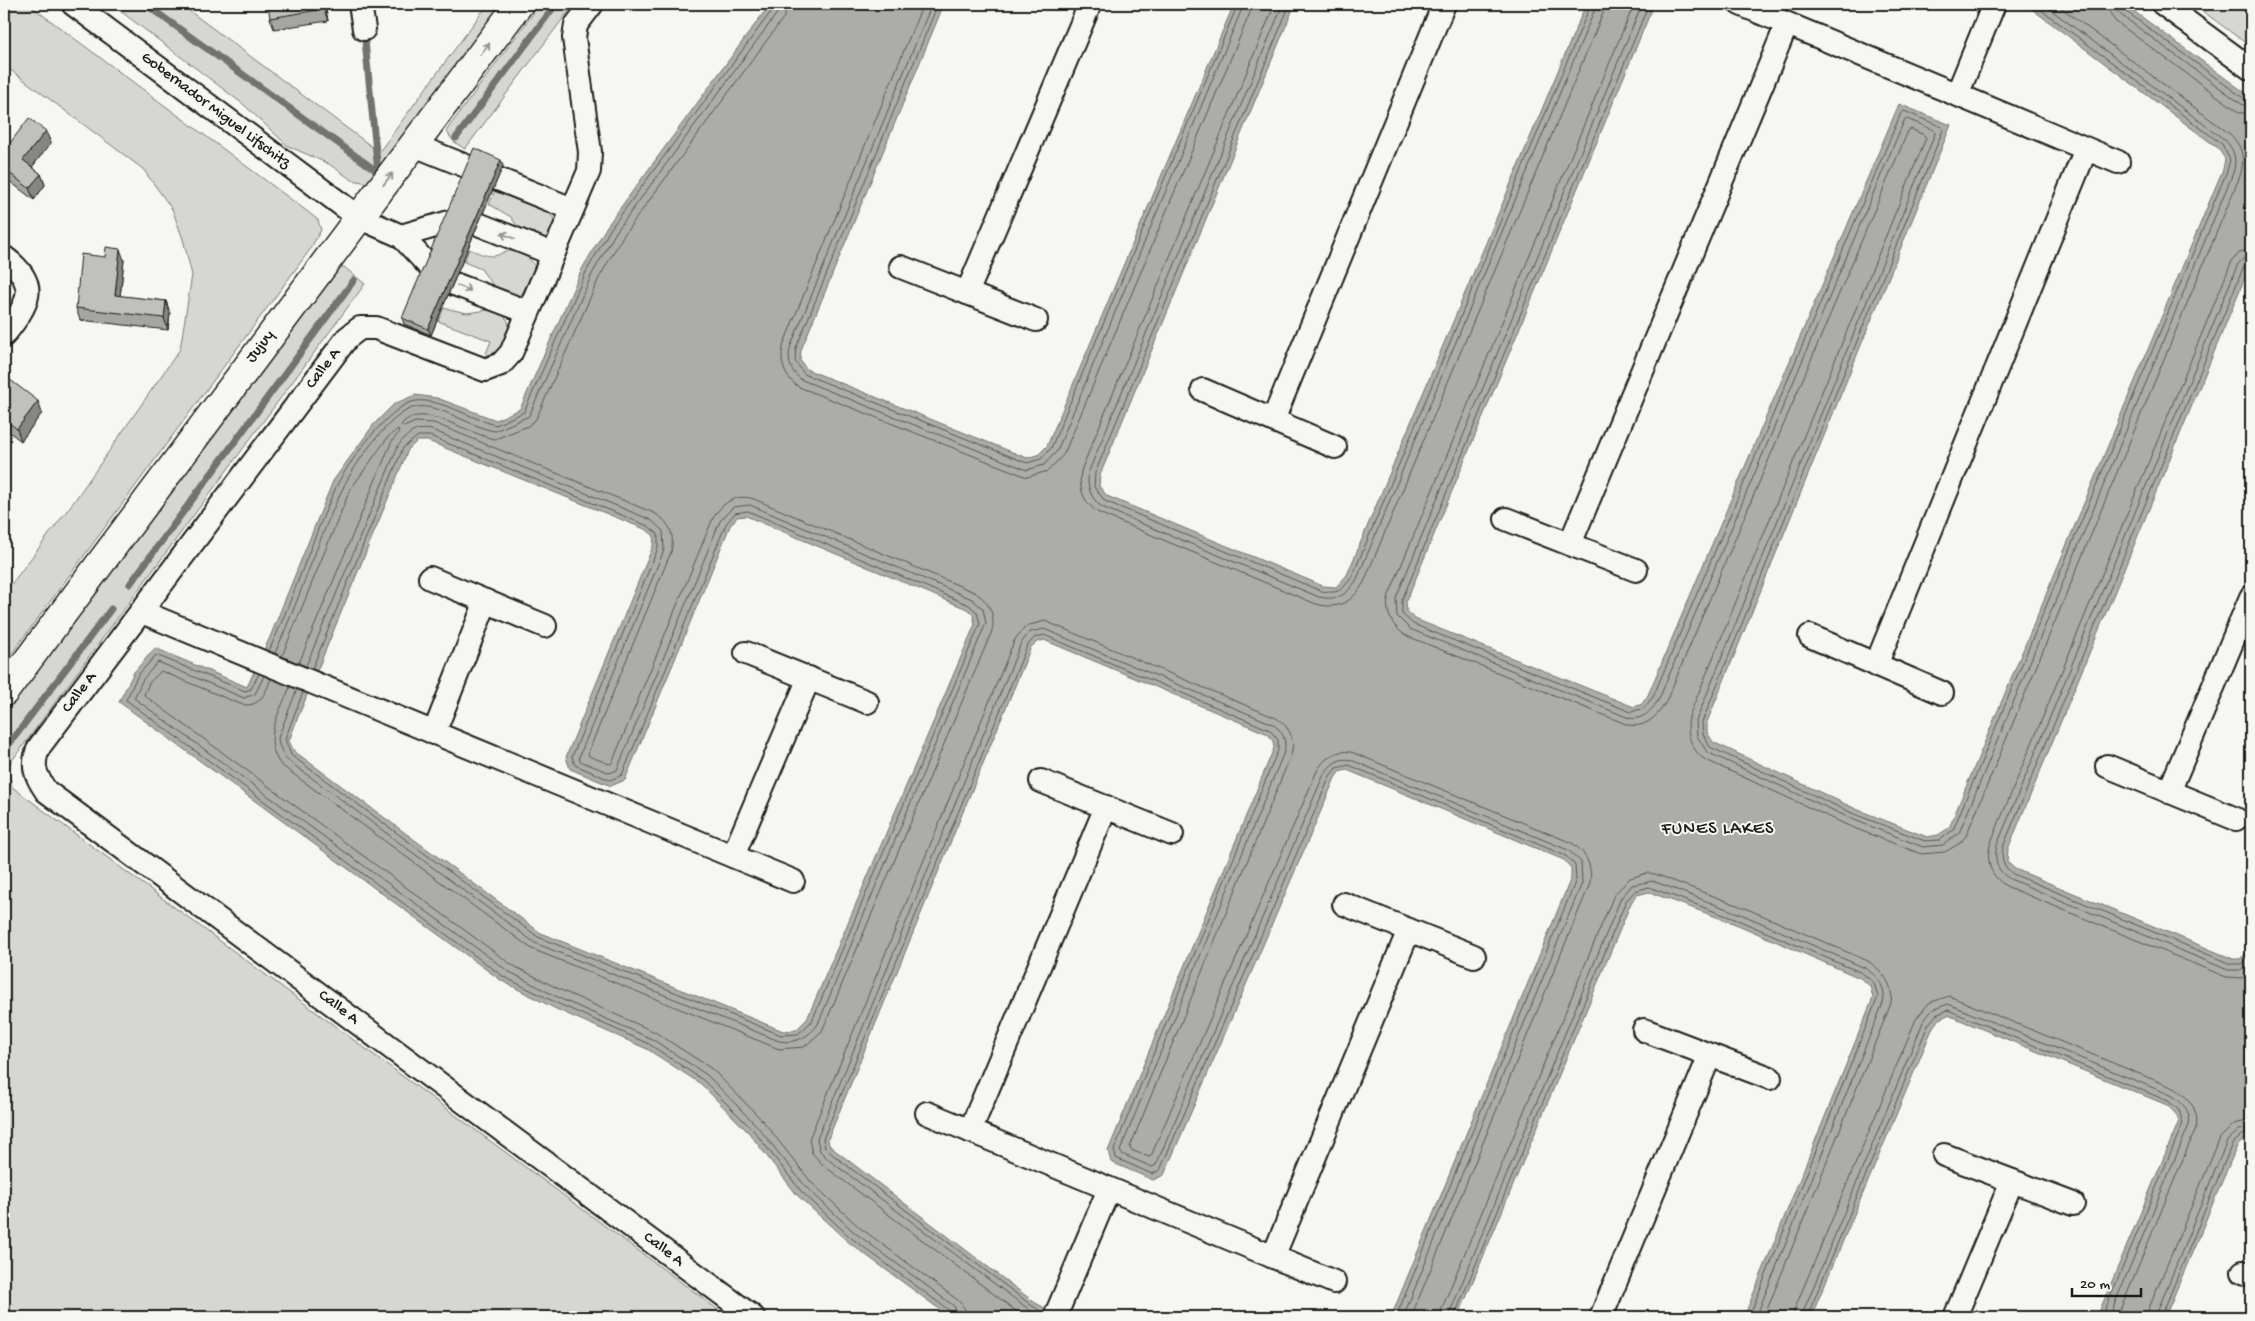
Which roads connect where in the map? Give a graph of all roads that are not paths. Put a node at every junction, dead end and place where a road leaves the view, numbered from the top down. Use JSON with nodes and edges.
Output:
{"nodes":[{"id":1,"x":73,"y":4,"type":"edge"},
{"id":2,"x":360,"y":4,"type":"edge"},
{"id":3,"x":519,"y":4,"type":"edge"},
{"id":4,"x":592,"y":4,"type":"edge"},
{"id":5,"x":1090,"y":4,"type":"edge"},
{"id":6,"x":1444,"y":4,"type":"edge"},
{"id":7,"x":1740,"y":4,"type":"edge"},
{"id":8,"x":1994,"y":4,"type":"edge"},
{"id":9,"x":2163,"y":4,"type":"edge"},
{"id":10,"x":1787,"y":24,"type":"junction"},
{"id":11,"x":364,"y":29,"type":"dead end"},
{"id":12,"x":2251,"y":69,"type":"edge"},
{"id":13,"x":1957,"y":95,"type":"junction"},
{"id":14,"x":414,"y":145,"type":"junction"},
{"id":15,"x":2086,"y":149,"type":"junction"},
{"id":16,"x":2118,"y":162,"type":"dead end"},
{"id":17,"x":572,"y":209,"type":"junction"},
{"id":18,"x":358,"y":218,"type":"junction"},
{"id":19,"x":401,"y":236,"type":"junction"},
{"id":20,"x":553,"y":254,"type":"junction"},
{"id":21,"x":4,"y":257,"type":"edge"},
{"id":22,"x":901,"y":267,"type":"dead end"},
{"id":23,"x":967,"y":293,"type":"junction"},
{"id":24,"x":528,"y":312,"type":"junction"},
{"id":25,"x":1036,"y":320,"type":"dead end"},
{"id":26,"x":4,"y":335,"type":"edge"},
{"id":27,"x":1203,"y":390,"type":"dead end"},
{"id":28,"x":1273,"y":420,"type":"junction"},
{"id":29,"x":1335,"y":447,"type":"dead end"},
{"id":30,"x":1506,"y":519,"type":"dead end"},
{"id":31,"x":1570,"y":544,"type":"junction"},
{"id":32,"x":1636,"y":570,"type":"dead end"},
{"id":33,"x":430,"y":578,"type":"dead end"},
{"id":34,"x":2251,"y":597,"type":"edge"},
{"id":35,"x":486,"y":602,"type":"junction"},
{"id":36,"x":142,"y":612,"type":"junction"},
{"id":37,"x":545,"y":626,"type":"dead end"},
{"id":38,"x":1810,"y":636,"type":"dead end"},
{"id":39,"x":746,"y":653,"type":"dead end"},
{"id":40,"x":1876,"y":665,"type":"junction"},
{"id":41,"x":809,"y":678,"type":"junction"},
{"id":42,"x":4,"y":692,"type":"edge"},
{"id":43,"x":1942,"y":693,"type":"dead end"},
{"id":44,"x":867,"y":702,"type":"dead end"},
{"id":45,"x":434,"y":733,"type":"junction"},
{"id":46,"x":2107,"y":766,"type":"dead end"},
{"id":47,"x":1042,"y":781,"type":"dead end"},
{"id":48,"x":2170,"y":792,"type":"junction"},
{"id":49,"x":1106,"y":807,"type":"junction"},
{"id":50,"x":2236,"y":819,"type":"dead end"},
{"id":51,"x":1172,"y":834,"type":"dead end"},
{"id":52,"x":733,"y":856,"type":"junction"},
{"id":53,"x":793,"y":881,"type":"dead end"},
{"id":54,"x":1344,"y":904,"type":"dead end"},
{"id":55,"x":1409,"y":930,"type":"junction"},
{"id":56,"x":1474,"y":956,"type":"dead end"},
{"id":57,"x":1644,"y":1030,"type":"dead end"},
{"id":58,"x":1710,"y":1055,"type":"junction"},
{"id":59,"x":1770,"y":1078,"type":"dead end"},
{"id":60,"x":927,"y":1113,"type":"dead end"},
{"id":61,"x":970,"y":1131,"type":"junction"},
{"id":62,"x":1944,"y":1155,"type":"dead end"},
{"id":63,"x":2012,"y":1181,"type":"junction"},
{"id":64,"x":1109,"y":1189,"type":"junction"},
{"id":65,"x":2073,"y":1204,"type":"dead end"},
{"id":66,"x":1273,"y":1257,"type":"junction"},
{"id":67,"x":1334,"y":1282,"type":"dead end"},
{"id":68,"x":1058,"y":1311,"type":"edge"},
{"id":69,"x":753,"y":1317,"type":"edge"},
{"id":70,"x":1601,"y":1317,"type":"edge"},
{"id":71,"x":1955,"y":1317,"type":"edge"}],
"edges":[{"from":1,"to":18,"type":"street","name":"Gobernador Miguel Lifschitz"},
{"from":2,"to":11,"type":"street"},
{"from":14,"to":3,"type":"street","name":"Jujuy","one_way":true},
{"from":4,"to":17,"type":"street","name":"Calle A"},
{"from":5,"to":23,"type":"street"},
{"from":6,"to":28,"type":"street"},
{"from":7,"to":10,"type":"street"},
{"from":8,"to":13,"type":"street"},
{"from":9,"to":12,"type":"street"},
{"from":10,"to":13,"type":"street"},
{"from":10,"to":31,"type":"street"},
{"from":13,"to":15,"type":"street"},
{"from":14,"to":17,"type":"street"},
{"from":18,"to":14,"type":"street","name":"Jujuy","one_way":true},
{"from":15,"to":16,"type":"street"},
{"from":15,"to":40,"type":"street"},
{"from":17,"to":20,"type":"street","name":"Calle A"},
{"from":18,"to":19,"type":"street","name":"Gobernador Miguel Lifschitz"},
{"from":18,"to":42,"type":"street","name":"Jujuy"},
{"from":20,"to":19,"type":"street","one_way":true},
{"from":19,"to":24,"type":"street","one_way":true},
{"from":20,"to":24,"type":"street","name":"Calle A"},
{"from":21,"to":26,"type":"street"},
{"from":22,"to":23,"type":"street"},
{"from":23,"to":25,"type":"street"},
{"from":24,"to":36,"type":"street","name":"Calle A"},
{"from":27,"to":28,"type":"street"},
{"from":28,"to":29,"type":"street"},
{"from":30,"to":31,"type":"street"},
{"from":31,"to":32,"type":"street"},
{"from":33,"to":35,"type":"street"},
{"from":34,"to":48,"type":"street"},
{"from":35,"to":37,"type":"street"},
{"from":35,"to":45,"type":"street"},
{"from":36,"to":45,"type":"street"},
{"from":36,"to":69,"type":"street","name":"Calle A"},
{"from":38,"to":40,"type":"street"},
{"from":39,"to":41,"type":"street"},
{"from":40,"to":43,"type":"street"},
{"from":41,"to":44,"type":"street"},
{"from":41,"to":52,"type":"street"},
{"from":45,"to":52,"type":"street"},
{"from":46,"to":48,"type":"street"},
{"from":47,"to":49,"type":"street"},
{"from":48,"to":50,"type":"street"},
{"from":49,"to":51,"type":"street"},
{"from":49,"to":61,"type":"street"},
{"from":52,"to":53,"type":"street"},
{"from":54,"to":55,"type":"street"},
{"from":55,"to":56,"type":"street"},
{"from":55,"to":66,"type":"street"},
{"from":57,"to":58,"type":"street"},
{"from":58,"to":59,"type":"street"},
{"from":58,"to":70,"type":"street"},
{"from":60,"to":61,"type":"street"},
{"from":61,"to":64,"type":"street"},
{"from":62,"to":63,"type":"street"},
{"from":63,"to":65,"type":"street"},
{"from":63,"to":71,"type":"street"},
{"from":64,"to":66,"type":"street"},
{"from":64,"to":68,"type":"street"},
{"from":66,"to":67,"type":"street"}]}
